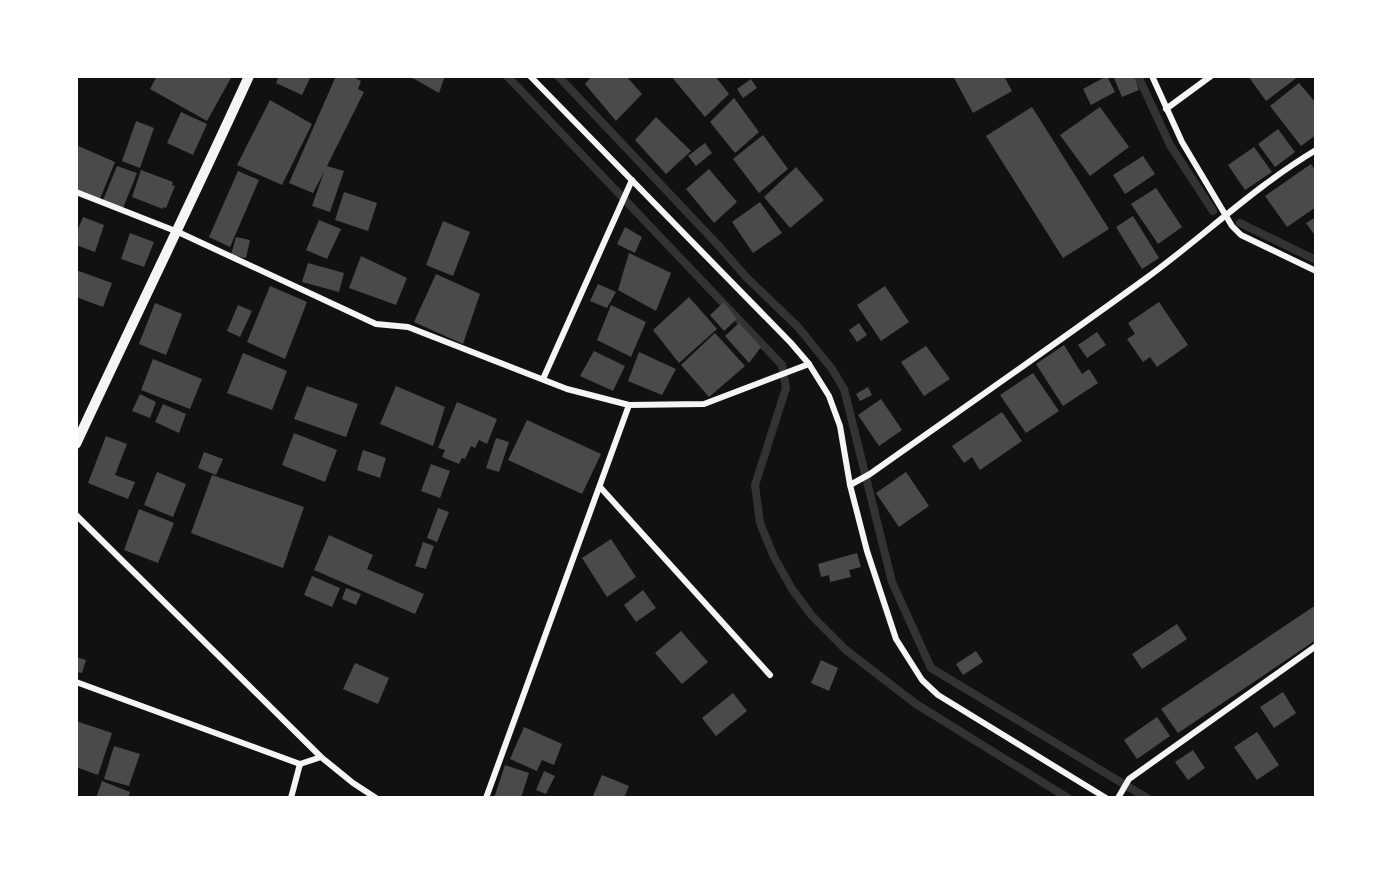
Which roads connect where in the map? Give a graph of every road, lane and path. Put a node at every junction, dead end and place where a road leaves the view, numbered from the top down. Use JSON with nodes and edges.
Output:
{"nodes":[{"id":1,"x":249,"y":76,"type":"edge"},
{"id":2,"x":530,"y":76,"type":"edge"},
{"id":3,"x":1152,"y":76,"type":"edge"},
{"id":4,"x":1211,"y":76,"type":"edge"},
{"id":5,"x":1167,"y":110,"type":"junction"},
{"id":6,"x":1316,"y":150,"type":"edge"},
{"id":7,"x":632,"y":180,"type":"junction"},
{"id":8,"x":76,"y":192,"type":"edge"},
{"id":9,"x":1226,"y":217,"type":"junction"},
{"id":10,"x":178,"y":232,"type":"junction"},
{"id":11,"x":1316,"y":271,"type":"edge"},
{"id":12,"x":809,"y":364,"type":"junction"},
{"id":13,"x":543,"y":379,"type":"junction"},
{"id":14,"x":630,"y":405,"type":"junction"},
{"id":15,"x":76,"y":444,"type":"edge"},
{"id":16,"x":850,"y":484,"type":"junction"},
{"id":17,"x":600,"y":487,"type":"junction"},
{"id":18,"x":76,"y":515,"type":"edge"},
{"id":19,"x":1316,"y":646,"type":"edge"},
{"id":20,"x":770,"y":675,"type":"dead end"},
{"id":21,"x":76,"y":682,"type":"edge"},
{"id":22,"x":321,"y":757,"type":"junction"},
{"id":23,"x":300,"y":764,"type":"junction"},
{"id":24,"x":1120,"y":794,"type":"edge"},
{"id":25,"x":291,"y":798,"type":"edge"},
{"id":26,"x":376,"y":798,"type":"edge"},
{"id":27,"x":486,"y":798,"type":"edge"},
{"id":28,"x":1106,"y":798,"type":"edge"}],
"edges":[{"from":1,"to":10,"type":"street"},
{"from":2,"to":7,"type":"street"},
{"from":3,"to":5,"type":"street"},
{"from":4,"to":5,"type":"street"},
{"from":5,"to":9,"type":"street"},
{"from":6,"to":9,"type":"street"},
{"from":7,"to":12,"type":"street"},
{"from":7,"to":13,"type":"street"},
{"from":8,"to":10,"type":"street"},
{"from":9,"to":11,"type":"street"},
{"from":9,"to":16,"type":"street"},
{"from":10,"to":13,"type":"street"},
{"from":10,"to":15,"type":"street"},
{"from":12,"to":14,"type":"street"},
{"from":12,"to":16,"type":"street"},
{"from":13,"to":14,"type":"street"},
{"from":14,"to":17,"type":"street"},
{"from":16,"to":28,"type":"street"},
{"from":17,"to":20,"type":"street"},
{"from":17,"to":27,"type":"street"},
{"from":18,"to":22,"type":"street"},
{"from":19,"to":24,"type":"street"},
{"from":21,"to":23,"type":"street"},
{"from":22,"to":23,"type":"street"},
{"from":22,"to":26,"type":"street"},
{"from":23,"to":25,"type":"street"}]}
